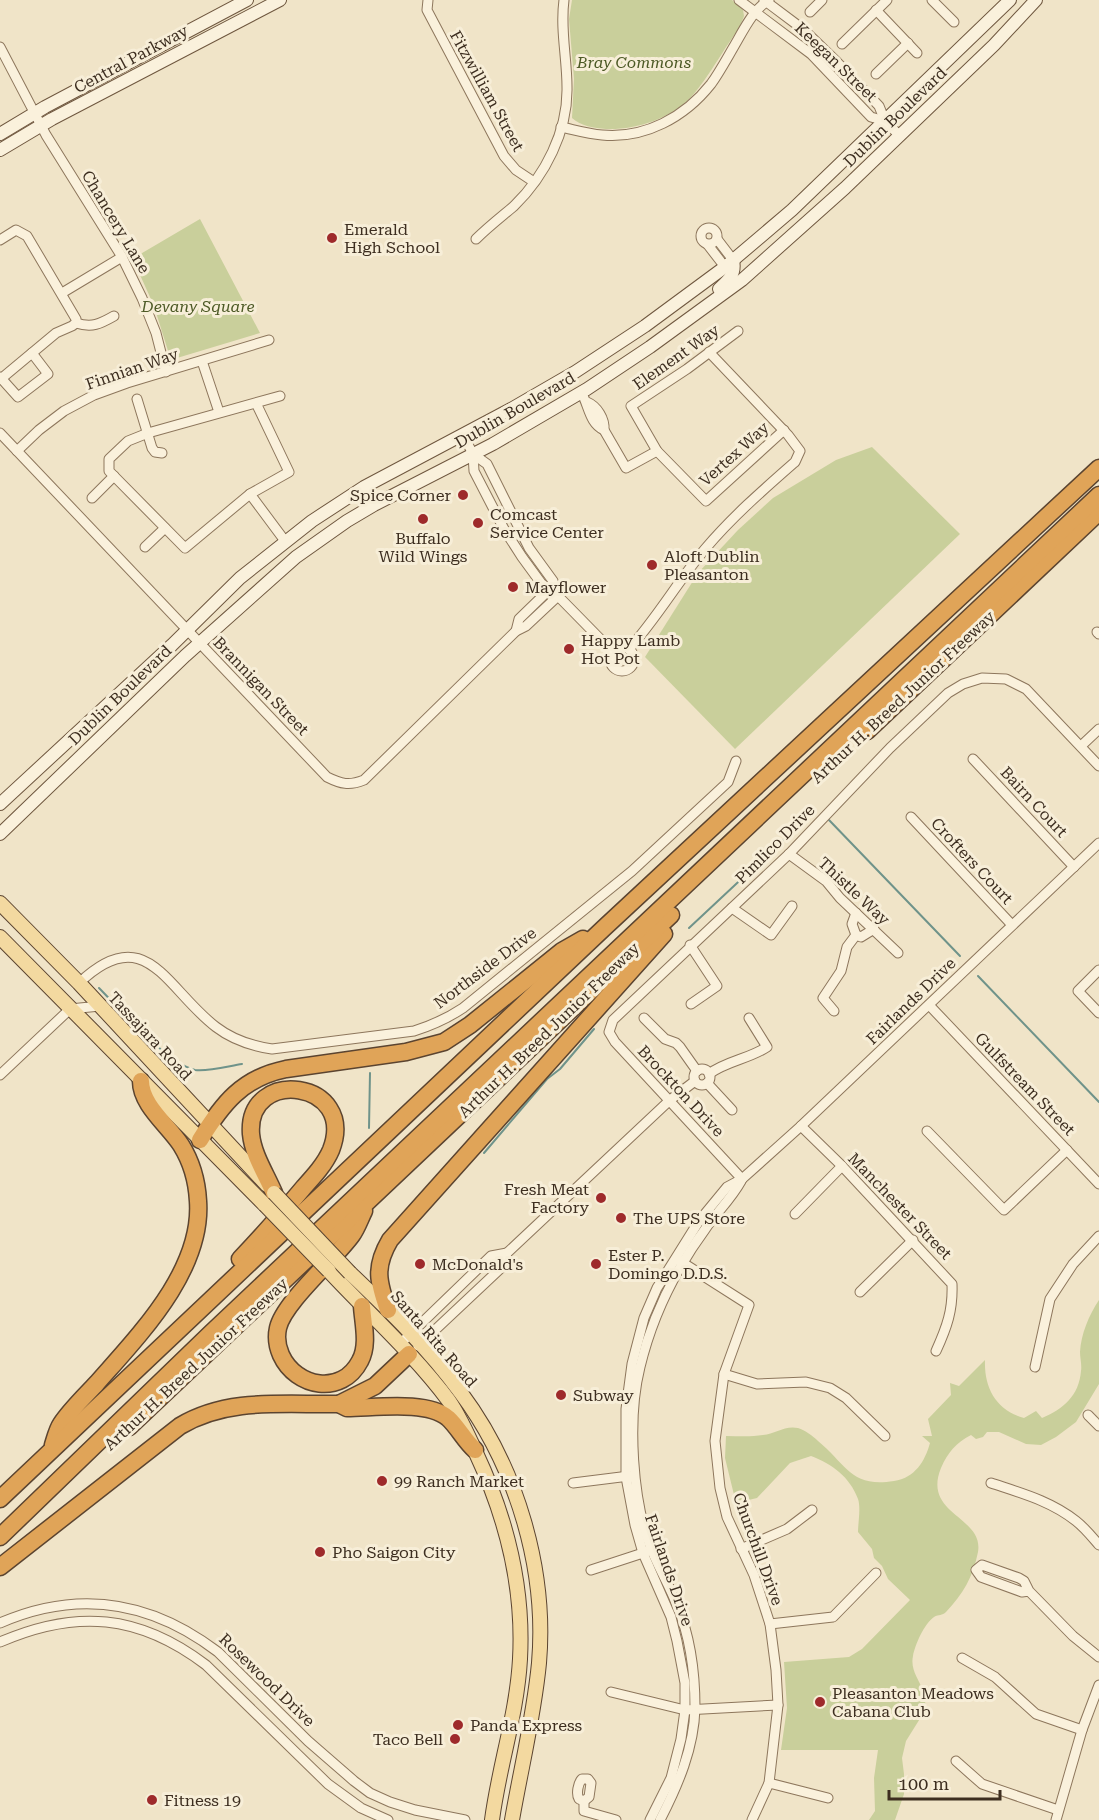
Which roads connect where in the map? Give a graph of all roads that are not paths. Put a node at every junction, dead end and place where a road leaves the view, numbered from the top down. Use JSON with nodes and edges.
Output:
{"nodes":[{"id":1,"x":280,"y":0,"type":"edge"},
{"id":2,"x":564,"y":0,"type":"edge"},
{"id":3,"x":739,"y":0,"type":"edge"},
{"id":4,"x":766,"y":0,"type":"edge"},
{"id":5,"x":822,"y":0,"type":"edge"},
{"id":6,"x":887,"y":0,"type":"edge"},
{"id":7,"x":932,"y":0,"type":"edge"},
{"id":8,"x":1010,"y":0,"type":"edge"},
{"id":9,"x":1036,"y":0,"type":"edge"},
{"id":10,"x":242,"y":1,"type":"edge"},
{"id":11,"x":427,"y":2,"type":"edge"},
{"id":12,"x":876,"y":10,"type":"junction"},
{"id":13,"x":810,"y":12,"type":"dead end"},
{"id":14,"x":756,"y":13,"type":"junction"},
{"id":15,"x":247,"y":16,"type":"junction"},
{"id":16,"x":954,"y":22,"type":"dead end"},
{"id":17,"x":908,"y":43,"type":"junction"},
{"id":18,"x":842,"y":44,"type":"dead end"},
{"id":19,"x":0,"y":47,"type":"edge"},
{"id":20,"x":917,"y":52,"type":"dead end"},
{"id":21,"x":876,"y":74,"type":"dead end"},
{"id":22,"x":34,"y":113,"type":"junction"},
{"id":23,"x":885,"y":121,"type":"junction"},
{"id":24,"x":41,"y":126,"type":"junction"},
{"id":25,"x":561,"y":127,"type":"junction"},
{"id":26,"x":0,"y":134,"type":"edge"},
{"id":27,"x":900,"y":136,"type":"junction"},
{"id":28,"x":0,"y":150,"type":"edge"},
{"id":29,"x":534,"y":182,"type":"junction"},
{"id":30,"x":476,"y":239,"type":"dead end"},
{"id":31,"x":0,"y":240,"type":"edge"},
{"id":32,"x":712,"y":242,"type":"dead end"},
{"id":33,"x":122,"y":257,"type":"junction"},
{"id":34,"x":729,"y":263,"type":"junction"},
{"id":35,"x":62,"y":293,"type":"junction"},
{"id":36,"x":114,"y":316,"type":"dead end"},
{"id":37,"x":76,"y":323,"type":"junction"},
{"id":38,"x":738,"y":331,"type":"dead end"},
{"id":39,"x":671,"y":332,"type":"junction"},
{"id":40,"x":269,"y":340,"type":"dead end"},
{"id":41,"x":709,"y":352,"type":"junction"},
{"id":42,"x":32,"y":353,"type":"junction"},
{"id":43,"x":202,"y":361,"type":"junction"},
{"id":44,"x":166,"y":372,"type":"junction"},
{"id":45,"x":1,"y":378,"type":"edge"},
{"id":46,"x":280,"y":396,"type":"dead end"},
{"id":47,"x":584,"y":397,"type":"junction"},
{"id":48,"x":137,"y":399,"type":"dead end"},
{"id":49,"x":256,"y":403,"type":"junction"},
{"id":50,"x":219,"y":412,"type":"junction"},
{"id":51,"x":784,"y":430,"type":"junction"},
{"id":52,"x":0,"y":433,"type":"edge"},
{"id":53,"x":148,"y":433,"type":"junction"},
{"id":54,"x":462,"y":435,"type":"junction"},
{"id":55,"x":17,"y":451,"type":"junction"},
{"id":56,"x":657,"y":451,"type":"junction"},
{"id":57,"x":162,"y":453,"type":"dead end"},
{"id":58,"x":473,"y":454,"type":"junction"},
{"id":59,"x":1099,"y":468,"type":"edge"},
{"id":60,"x":114,"y":476,"type":"junction"},
{"id":61,"x":250,"y":494,"type":"junction"},
{"id":62,"x":1099,"y":495,"type":"edge"},
{"id":63,"x":92,"y":498,"type":"dead end"},
{"id":64,"x":1099,"y":512,"type":"edge"},
{"id":65,"x":165,"y":528,"type":"junction"},
{"id":66,"x":285,"y":541,"type":"junction"},
{"id":67,"x":145,"y":546,"type":"dead end"},
{"id":68,"x":554,"y":590,"type":"junction"},
{"id":69,"x":187,"y":629,"type":"junction"},
{"id":70,"x":200,"y":643,"type":"junction"},
{"id":71,"x":629,"y":649,"type":"junction"},
{"id":72,"x":612,"y":651,"type":"junction"},
{"id":73,"x":1099,"y":729,"type":"edge"},
{"id":74,"x":1081,"y":747,"type":"junction"},
{"id":75,"x":973,"y":759,"type":"dead end"},
{"id":76,"x":736,"y":762,"type":"dead end"},
{"id":77,"x":1099,"y":766,"type":"edge"},
{"id":78,"x":0,"y":804,"type":"edge"},
{"id":79,"x":911,"y":817,"type":"dead end"},
{"id":80,"x":0,"y":834,"type":"edge"},
{"id":81,"x":1099,"y":843,"type":"edge"},
{"id":82,"x":789,"y":854,"type":"junction"},
{"id":83,"x":1074,"y":867,"type":"junction"},
{"id":84,"x":0,"y":903,"type":"edge"},
{"id":85,"x":792,"y":906,"type":"dead end"},
{"id":86,"x":732,"y":908,"type":"junction"},
{"id":87,"x":677,"y":909,"type":"junction"},
{"id":88,"x":856,"y":913,"type":"junction"},
{"id":89,"x":1012,"y":925,"type":"junction"},
{"id":90,"x":605,"y":927,"type":"junction"},
{"id":91,"x":874,"y":929,"type":"junction"},
{"id":92,"x":856,"y":935,"type":"junction"},
{"id":93,"x":0,"y":937,"type":"edge"},
{"id":94,"x":690,"y":945,"type":"junction"},
{"id":95,"x":898,"y":953,"type":"dead end"},
{"id":96,"x":1099,"y":970,"type":"edge"},
{"id":97,"x":79,"y":983,"type":"junction"},
{"id":98,"x":691,"y":1004,"type":"dead end"},
{"id":99,"x":929,"y":1005,"type":"junction"},
{"id":100,"x":100,"y":1006,"type":"junction"},
{"id":101,"x":70,"y":1009,"type":"junction"},
{"id":102,"x":834,"y":1011,"type":"dead end"},
{"id":103,"x":1099,"y":1013,"type":"edge"},
{"id":104,"x":644,"y":1018,"type":"dead end"},
{"id":105,"x":749,"y":1018,"type":"dead end"},
{"id":106,"x":612,"y":1020,"type":"joint"},
{"id":107,"x":0,"y":1074,"type":"edge"},
{"id":108,"x":696,"y":1076,"type":"junction"},
{"id":109,"x":708,"y":1078,"type":"junction"},
{"id":110,"x":141,"y":1081,"type":"junction"},
{"id":111,"x":670,"y":1100,"type":"junction"},
{"id":112,"x":732,"y":1110,"type":"dead end"},
{"id":113,"x":211,"y":1123,"type":"junction"},
{"id":114,"x":801,"y":1126,"type":"junction"},
{"id":115,"x":927,"y":1131,"type":"dead end"},
{"id":116,"x":200,"y":1140,"type":"junction"},
{"id":117,"x":1067,"y":1150,"type":"junction"},
{"id":118,"x":842,"y":1166,"type":"junction"},
{"id":119,"x":742,"y":1179,"type":"junction"},
{"id":120,"x":1099,"y":1184,"type":"edge"},
{"id":121,"x":270,"y":1199,"type":"junction"},
{"id":122,"x":369,"y":1202,"type":"junction"},
{"id":123,"x":795,"y":1214,"type":"dead end"},
{"id":124,"x":1099,"y":1236,"type":"edge"},
{"id":125,"x":913,"y":1240,"type":"junction"},
{"id":126,"x":507,"y":1253,"type":"junction"},
{"id":127,"x":679,"y":1261,"type":"junction"},
{"id":128,"x":860,"y":1292,"type":"dead end"},
{"id":129,"x":211,"y":1301,"type":"junction"},
{"id":130,"x":362,"y":1306,"type":"junction"},
{"id":131,"x":388,"y":1310,"type":"junction"},
{"id":132,"x":410,"y":1344,"type":"junction"},
{"id":133,"x":936,"y":1351,"type":"dead end"},
{"id":134,"x":1035,"y":1367,"type":"dead end"},
{"id":135,"x":724,"y":1374,"type":"junction"},
{"id":136,"x":339,"y":1404,"type":"junction"},
{"id":137,"x":1088,"y":1415,"type":"dead end"},
{"id":138,"x":1099,"y":1426,"type":"edge"},
{"id":139,"x":885,"y":1436,"type":"dead end"},
{"id":140,"x":51,"y":1449,"type":"junction"},
{"id":141,"x":475,"y":1450,"type":"junction"},
{"id":142,"x":630,"y":1476,"type":"junction"},
{"id":143,"x":573,"y":1483,"type":"dead end"},
{"id":144,"x":991,"y":1483,"type":"dead end"},
{"id":145,"x":0,"y":1499,"type":"edge"},
{"id":146,"x":812,"y":1510,"type":"dead end"},
{"id":147,"x":0,"y":1537,"type":"edge"},
{"id":148,"x":1099,"y":1545,"type":"edge"},
{"id":149,"x":0,"y":1549,"type":"edge"},
{"id":150,"x":741,"y":1549,"type":"junction"},
{"id":151,"x":647,"y":1551,"type":"junction"},
{"id":152,"x":0,"y":1567,"type":"edge"},
{"id":153,"x":591,"y":1570,"type":"dead end"},
{"id":154,"x":876,"y":1573,"type":"dead end"},
{"id":155,"x":1029,"y":1591,"type":"junction"},
{"id":156,"x":0,"y":1623,"type":"edge"},
{"id":157,"x":770,"y":1624,"type":"junction"},
{"id":158,"x":0,"y":1642,"type":"edge"},
{"id":159,"x":1099,"y":1657,"type":"edge"},
{"id":160,"x":962,"y":1658,"type":"dead end"},
{"id":161,"x":1099,"y":1685,"type":"edge"},
{"id":162,"x":611,"y":1692,"type":"dead end"},
{"id":163,"x":778,"y":1705,"type":"junction"},
{"id":164,"x":690,"y":1709,"type":"junction"},
{"id":165,"x":1082,"y":1730,"type":"junction"},
{"id":166,"x":956,"y":1761,"type":"dead end"},
{"id":167,"x":769,"y":1783,"type":"junction"},
{"id":168,"x":828,"y":1798,"type":"dead end"},
{"id":169,"x":584,"y":1801,"type":"dead end"},
{"id":170,"x":1057,"y":1815,"type":"edge"},
{"id":171,"x":388,"y":1820,"type":"edge"},
{"id":172,"x":465,"y":1820,"type":"edge"},
{"id":173,"x":492,"y":1820,"type":"edge"},
{"id":174,"x":512,"y":1820,"type":"edge"},
{"id":175,"x":616,"y":1820,"type":"edge"},
{"id":176,"x":650,"y":1820,"type":"edge"},
{"id":177,"x":660,"y":1820,"type":"edge"},
{"id":178,"x":752,"y":1820,"type":"edge"}],
"edges":[{"from":1,"to":15,"type":"main road","name":"Central Parkway"},
{"from":2,"to":25,"type":"street"},
{"from":3,"to":14,"type":"street","name":"Keegan Street"},
{"from":4,"to":14,"type":"street"},
{"from":4,"to":23,"type":"street","name":"Keegan Street"},
{"from":5,"to":13,"type":"street"},
{"from":6,"to":12,"type":"street"},
{"from":7,"to":16,"type":"street"},
{"from":8,"to":23,"type":"main road","name":"Dublin Boulevard"},
{"from":9,"to":27,"type":"main road","name":"Dublin Boulevard"},
{"from":10,"to":15,"type":"main road"},
{"from":10,"to":22,"type":"main road","name":"Central Parkway"},
{"from":11,"to":29,"type":"street","name":"Fitzwilliam Street"},
{"from":12,"to":17,"type":"street"},
{"from":12,"to":18,"type":"street"},
{"from":14,"to":23,"type":"street","name":"Keegan Street"},
{"from":14,"to":25,"type":"street"},
{"from":15,"to":24,"type":"main road","name":"Central Parkway"},
{"from":17,"to":20,"type":"street"},
{"from":17,"to":21,"type":"street"},
{"from":19,"to":22,"type":"street","name":"Chancery Lane"},
{"from":22,"to":24,"type":"street","name":"Chancery Lane"},
{"from":22,"to":26,"type":"main road","name":"Central Parkway"},
{"from":23,"to":27,"type":"street","name":"Keegan Street"},
{"from":23,"to":34,"type":"main road","name":"Dublin Boulevard"},
{"from":24,"to":28,"type":"main road","name":"Central Parkway"},
{"from":24,"to":33,"type":"street","name":"Chancery Lane"},
{"from":25,"to":29,"type":"street"},
{"from":27,"to":39,"type":"main road","name":"Dublin Boulevard"},
{"from":29,"to":30,"type":"street"},
{"from":31,"to":35,"type":"street"},
{"from":32,"to":34,"type":"street"},
{"from":33,"to":35,"type":"street"},
{"from":33,"to":44,"type":"street","name":"Chancery Lane"},
{"from":34,"to":39,"type":"main road"},
{"from":34,"to":54,"type":"main road","name":"Dublin Boulevard"},
{"from":35,"to":37,"type":"street"},
{"from":36,"to":37,"type":"street"},
{"from":37,"to":42,"type":"street"},
{"from":38,"to":41,"type":"street","name":"Element Way"},
{"from":39,"to":47,"type":"main road","name":"Dublin Boulevard"},
{"from":40,"to":43,"type":"street","name":"Finnian Way"},
{"from":41,"to":51,"type":"street"},
{"from":41,"to":56,"type":"street","name":"Element Way"},
{"from":42,"to":45,"type":"street"},
{"from":42,"to":45,"type":"street"},
{"from":43,"to":44,"type":"street","name":"Finnian Way"},
{"from":43,"to":50,"type":"street"},
{"from":44,"to":55,"type":"street","name":"Finnian Way"},
{"from":46,"to":49,"type":"street"},
{"from":47,"to":56,"type":"street"},
{"from":47,"to":58,"type":"main road","name":"Dublin Boulevard"},
{"from":48,"to":53,"type":"street"},
{"from":49,"to":50,"type":"street"},
{"from":49,"to":61,"type":"street"},
{"from":50,"to":53,"type":"street"},
{"from":51,"to":56,"type":"street","name":"Vertex Way"},
{"from":51,"to":71,"type":"street"},
{"from":52,"to":55,"type":"street","name":"Brannigan Street"},
{"from":53,"to":57,"type":"street"},
{"from":53,"to":60,"type":"street"},
{"from":54,"to":58,"type":"street"},
{"from":54,"to":66,"type":"main road","name":"Dublin Boulevard"},
{"from":55,"to":69,"type":"street","name":"Brannigan Street"},
{"from":58,"to":68,"type":"street"},
{"from":58,"to":68,"type":"street"},
{"from":58,"to":70,"type":"main road","name":"Dublin Boulevard"},
{"from":59,"to":90,"type":"highway","name":"Arthur H. Breed Junior Freeway"},
{"from":60,"to":63,"type":"street"},
{"from":60,"to":65,"type":"street"},
{"from":61,"to":65,"type":"street"},
{"from":61,"to":66,"type":"street"},
{"from":62,"to":147,"type":"highway"},
{"from":64,"to":87,"type":"highway","name":"Arthur H. Breed Junior Freeway"},
{"from":65,"to":67,"type":"street"},
{"from":66,"to":69,"type":"main road","name":"Dublin Boulevard"},
{"from":68,"to":70,"type":"street","name":"Brannigan Street"},
{"from":68,"to":72,"type":"street"},
{"from":69,"to":70,"type":"street","name":"Brannigan Street"},
{"from":69,"to":78,"type":"main road","name":"Dublin Boulevard"},
{"from":70,"to":80,"type":"main road","name":"Dublin Boulevard"},
{"from":71,"to":72,"type":"street"},
{"from":71,"to":72,"type":"street"},
{"from":73,"to":74,"type":"street"},
{"from":74,"to":77,"type":"street","name":"Pimlico Drive"},
{"from":74,"to":82,"type":"street","name":"Pimlico Drive"},
{"from":75,"to":83,"type":"street","name":"Bairn Court"},
{"from":76,"to":97,"type":"street","name":"Northside Drive"},
{"from":79,"to":89,"type":"street","name":"Crofters Court"},
{"from":81,"to":83,"type":"street","name":"Fairlands Drive"},
{"from":82,"to":86,"type":"street","name":"Pimlico Drive"},
{"from":82,"to":88,"type":"street","name":"Thistle Way"},
{"from":83,"to":89,"type":"street","name":"Fairlands Drive"},
{"from":84,"to":97,"type":"main road","name":"Tassajara Road"},
{"from":85,"to":86,"type":"street"},
{"from":86,"to":94,"type":"street","name":"Pimlico Drive"},
{"from":87,"to":122,"type":"highway","name":"Arthur H. Breed Junior Freeway"},
{"from":87,"to":131,"type":"highway"},
{"from":88,"to":91,"type":"street","name":"Thistle Way"},
{"from":88,"to":92,"type":"street"},
{"from":89,"to":99,"type":"street","name":"Fairlands Drive"},
{"from":90,"to":113,"type":"highway"},
{"from":90,"to":129,"type":"highway","name":"Arthur H. Breed Junior Freeway"},
{"from":91,"to":92,"type":"street"},
{"from":91,"to":95,"type":"street","name":"Thistle Way"},
{"from":92,"to":102,"type":"street"},
{"from":93,"to":101,"type":"main road"},
{"from":94,"to":98,"type":"street"},
{"from":94,"to":106,"type":"street","name":"Pimlico Drive"},
{"from":96,"to":103,"type":"street"},
{"from":97,"to":100,"type":"main road","name":"Tassajara Road"},
{"from":99,"to":114,"type":"street","name":"Fairlands Drive"},
{"from":99,"to":117,"type":"street","name":"Gulfstream Street"},
{"from":100,"to":101,"type":"street"},
{"from":100,"to":113,"type":"main road","name":"Tassajara Road"},
{"from":101,"to":107,"type":"street"},
{"from":101,"to":110,"type":"main road"},
{"from":104,"to":108,"type":"street"},
{"from":105,"to":109,"type":"street"},
{"from":106,"to":111,"type":"street","name":"Brockton Drive"},
{"from":108,"to":109,"type":"street"},
{"from":108,"to":109,"type":"street"},
{"from":108,"to":111,"type":"street"},
{"from":109,"to":112,"type":"street"},
{"from":110,"to":116,"type":"main road"},
{"from":110,"to":140,"type":"highway"},
{"from":111,"to":119,"type":"street","name":"Brockton Drive"},
{"from":111,"to":126,"type":"street"},
{"from":113,"to":116,"type":"highway"},
{"from":113,"to":121,"type":"main road","name":"Tassajara Road"},
{"from":114,"to":118,"type":"street","name":"Manchester Street"},
{"from":114,"to":119,"type":"street","name":"Fairlands Drive"},
{"from":115,"to":117,"type":"street"},
{"from":116,"to":121,"type":"main road"},
{"from":117,"to":120,"type":"street","name":"Gulfstream Street"},
{"from":118,"to":123,"type":"street"},
{"from":118,"to":125,"type":"street","name":"Manchester Street"},
{"from":119,"to":127,"type":"street","name":"Fairlands Drive"},
{"from":121,"to":129,"type":"highway"},
{"from":121,"to":130,"type":"main road","name":"Santa Rita Road","bridge":true},
{"from":121,"to":131,"type":"main road","name":"Santa Rita Road","bridge":true},
{"from":122,"to":130,"type":"highway"},
{"from":122,"to":149,"type":"highway","name":"Arthur H. Breed Junior Freeway"},
{"from":124,"to":134,"type":"street"},
{"from":125,"to":128,"type":"street"},
{"from":125,"to":133,"type":"street","name":"Manchester Street"},
{"from":126,"to":132,"type":"street"},
{"from":126,"to":132,"type":"street"},
{"from":127,"to":135,"type":"street","name":"Churchill Drive"},
{"from":127,"to":142,"type":"street","name":"Fairlands Drive"},
{"from":129,"to":140,"type":"highway","name":"Arthur H. Breed Junior Freeway"},
{"from":130,"to":132,"type":"main road","name":"Santa Rita Road"},
{"from":131,"to":132,"type":"main road","name":"Santa Rita Road"},
{"from":132,"to":136,"type":"highway"},
{"from":132,"to":141,"type":"main road","name":"Santa Rita Road"},
{"from":132,"to":174,"type":"main road","name":"Santa Rita Road"},
{"from":135,"to":139,"type":"street"},
{"from":135,"to":150,"type":"street","name":"Churchill Drive"},
{"from":136,"to":141,"type":"highway"},
{"from":136,"to":152,"type":"highway"},
{"from":137,"to":138,"type":"street"},
{"from":140,"to":145,"type":"highway","name":"Arthur H. Breed Junior Freeway"},
{"from":141,"to":173,"type":"main road","name":"Santa Rita Road"},
{"from":142,"to":143,"type":"street"},
{"from":142,"to":151,"type":"street","name":"Fairlands Drive"},
{"from":144,"to":148,"type":"street"},
{"from":146,"to":150,"type":"street"},
{"from":150,"to":157,"type":"street","name":"Churchill Drive"},
{"from":151,"to":153,"type":"street"},
{"from":151,"to":164,"type":"street","name":"Fairlands Drive"},
{"from":154,"to":157,"type":"street"},
{"from":155,"to":155,"type":"street"},
{"from":155,"to":159,"type":"street"},
{"from":156,"to":172,"type":"street","name":"Rosewood Drive"},
{"from":157,"to":163,"type":"street","name":"Churchill Drive"},
{"from":158,"to":171,"type":"street","name":"Rosewood Drive"},
{"from":160,"to":165,"type":"street"},
{"from":161,"to":165,"type":"street"},
{"from":162,"to":164,"type":"street"},
{"from":163,"to":164,"type":"street"},
{"from":163,"to":167,"type":"street","name":"Churchill Drive"},
{"from":164,"to":176,"type":"street","name":"Fairlands Drive"},
{"from":164,"to":177,"type":"street","name":"Fairlands Drive"},
{"from":165,"to":170,"type":"street"},
{"from":166,"to":170,"type":"street"},
{"from":167,"to":168,"type":"street"},
{"from":167,"to":178,"type":"street","name":"Churchill Drive"},
{"from":169,"to":175,"type":"street"}]}
